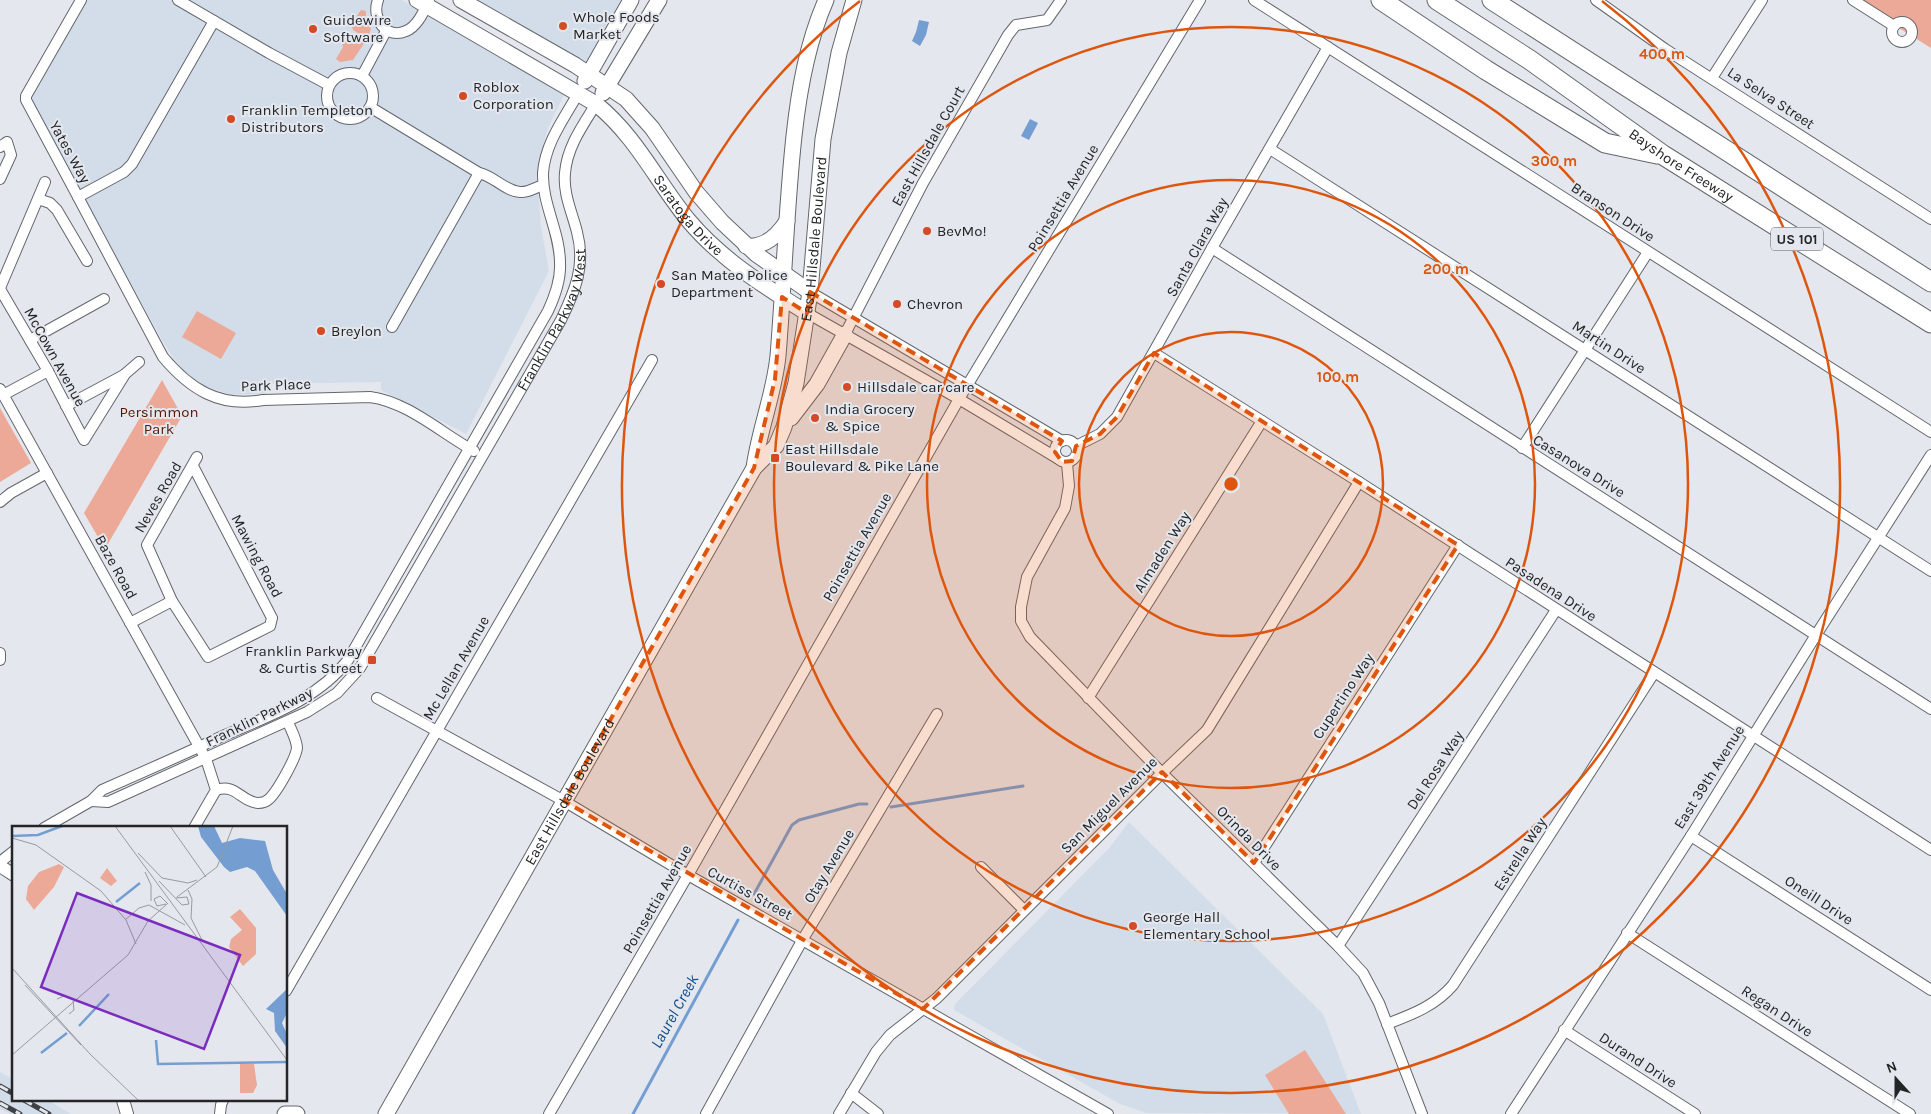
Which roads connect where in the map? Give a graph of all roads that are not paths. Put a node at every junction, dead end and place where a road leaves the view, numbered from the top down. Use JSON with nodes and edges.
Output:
{"nodes":[{"id":1,"x":82,"y":0,"type":"edge"},
{"id":2,"x":178,"y":0,"type":"edge"},
{"id":3,"x":378,"y":0,"type":"edge"},
{"id":4,"x":461,"y":0,"type":"edge"},
{"id":5,"x":631,"y":0,"type":"edge"},
{"id":6,"x":659,"y":0,"type":"edge"},
{"id":7,"x":826,"y":0,"type":"edge"},
{"id":8,"x":854,"y":0,"type":"edge"},
{"id":9,"x":1061,"y":0,"type":"edge"},
{"id":10,"x":1199,"y":0,"type":"edge"},
{"id":11,"x":1254,"y":0,"type":"edge"},
{"id":12,"x":1381,"y":0,"type":"edge"},
{"id":13,"x":1437,"y":0,"type":"edge"},
{"id":14,"x":1596,"y":0,"type":"edge"},
{"id":15,"x":1762,"y":0,"type":"edge"},
{"id":16,"x":1853,"y":0,"type":"edge"},
{"id":17,"x":424,"y":2,"type":"edge"},
{"id":18,"x":1497,"y":2,"type":"edge"},
{"id":19,"x":214,"y":21,"type":"junction"},
{"id":20,"x":1894,"y":26,"type":"dead end"},
{"id":21,"x":386,"y":30,"type":"junction"},
{"id":22,"x":1328,"y":47,"type":"junction"},
{"id":23,"x":589,"y":74,"type":"junction"},
{"id":24,"x":362,"y":76,"type":"junction"},
{"id":25,"x":1712,"y":78,"type":"junction"},
{"id":26,"x":329,"y":85,"type":"junction"},
{"id":27,"x":608,"y":86,"type":"junction"},
{"id":28,"x":578,"y":92,"type":"junction"},
{"id":29,"x":596,"y":104,"type":"junction"},
{"id":30,"x":370,"y":107,"type":"junction"},
{"id":31,"x":0,"y":147,"type":"edge"},
{"id":32,"x":1270,"y":149,"type":"junction"},
{"id":33,"x":1664,"y":155,"type":"junction"},
{"id":34,"x":479,"y":173,"type":"junction"},
{"id":35,"x":0,"y":179,"type":"edge"},
{"id":36,"x":45,"y":182,"type":"dead end"},
{"id":37,"x":543,"y":185,"type":"junction"},
{"id":38,"x":78,"y":197,"type":"junction"},
{"id":39,"x":38,"y":199,"type":"junction"},
{"id":40,"x":1931,"y":219,"type":"edge"},
{"id":41,"x":787,"y":221,"type":"junction"},
{"id":42,"x":746,"y":246,"type":"junction"},
{"id":43,"x":1212,"y":248,"type":"junction"},
{"id":44,"x":1648,"y":252,"type":"junction"},
{"id":45,"x":87,"y":261,"type":"dead end"},
{"id":46,"x":784,"y":275,"type":"junction"},
{"id":47,"x":1931,"y":282,"type":"edge"},
{"id":48,"x":0,"y":288,"type":"edge"},
{"id":49,"x":810,"y":292,"type":"junction"},
{"id":50,"x":782,"y":298,"type":"junction"},
{"id":51,"x":104,"y":299,"type":"dead end"},
{"id":52,"x":807,"y":313,"type":"junction"},
{"id":53,"x":854,"y":317,"type":"junction"},
{"id":54,"x":1931,"y":323,"type":"edge"},
{"id":55,"x":392,"y":327,"type":"dead end"},
{"id":56,"x":845,"y":334,"type":"junction"},
{"id":57,"x":30,"y":340,"type":"junction"},
{"id":58,"x":1584,"y":349,"type":"junction"},
{"id":59,"x":1154,"y":353,"type":"junction"},
{"id":60,"x":652,"y":360,"type":"dead end"},
{"id":61,"x":139,"y":362,"type":"dead end"},
{"id":62,"x":48,"y":371,"type":"junction"},
{"id":63,"x":125,"y":374,"type":"junction"},
{"id":64,"x":967,"y":385,"type":"junction"},
{"id":65,"x":2,"y":392,"type":"edge"},
{"id":66,"x":959,"y":399,"type":"junction"},
{"id":67,"x":66,"y":406,"type":"junction"},
{"id":68,"x":1262,"y":421,"type":"junction"},
{"id":69,"x":784,"y":428,"type":"junction"},
{"id":70,"x":1931,"y":432,"type":"edge"},
{"id":71,"x":1062,"y":441,"type":"junction"},
{"id":72,"x":1076,"y":446,"type":"junction"},
{"id":73,"x":469,"y":448,"type":"junction"},
{"id":74,"x":1522,"y":448,"type":"junction"},
{"id":75,"x":482,"y":455,"type":"junction"},
{"id":76,"x":1931,"y":455,"type":"edge"},
{"id":77,"x":1062,"y":460,"type":"junction"},
{"id":78,"x":195,"y":462,"type":"joint"},
{"id":79,"x":460,"y":465,"type":"joint"},
{"id":80,"x":754,"y":468,"type":"junction"},
{"id":81,"x":472,"y":472,"type":"joint"},
{"id":82,"x":47,"y":473,"type":"junction"},
{"id":83,"x":1360,"y":482,"type":"junction"},
{"id":84,"x":0,"y":502,"type":"edge"},
{"id":85,"x":1879,"y":537,"type":"junction"},
{"id":86,"x":1458,"y":545,"type":"junction"},
{"id":87,"x":1931,"y":570,"type":"edge"},
{"id":88,"x":172,"y":601,"type":"junction"},
{"id":89,"x":1556,"y":610,"type":"junction"},
{"id":90,"x":130,"y":624,"type":"junction"},
{"id":91,"x":1816,"y":635,"type":"junction"},
{"id":92,"x":0,"y":653,"type":"edge"},
{"id":93,"x":208,"y":657,"type":"joint"},
{"id":94,"x":0,"y":660,"type":"edge"},
{"id":95,"x":1654,"y":673,"type":"junction"},
{"id":96,"x":377,"y":698,"type":"dead end"},
{"id":97,"x":1088,"y":698,"type":"junction"},
{"id":98,"x":1931,"y":709,"type":"edge"},
{"id":99,"x":937,"y":714,"type":"dead end"},
{"id":100,"x":288,"y":722,"type":"junction"},
{"id":101,"x":436,"y":732,"type":"junction"},
{"id":102,"x":1753,"y":735,"type":"junction"},
{"id":103,"x":199,"y":747,"type":"junction"},
{"id":104,"x":206,"y":759,"type":"junction"},
{"id":105,"x":1162,"y":773,"type":"junction"},
{"id":106,"x":216,"y":790,"type":"junction"},
{"id":107,"x":91,"y":801,"type":"junction"},
{"id":108,"x":564,"y":801,"type":"junction"},
{"id":109,"x":47,"y":826,"type":"edge"},
{"id":110,"x":195,"y":826,"type":"edge"},
{"id":111,"x":1690,"y":836,"type":"junction"},
{"id":112,"x":1931,"y":850,"type":"edge"},
{"id":113,"x":12,"y":853,"type":"edge"},
{"id":114,"x":1254,"y":863,"type":"junction"},
{"id":115,"x":0,"y":864,"type":"edge"},
{"id":116,"x":981,"y":866,"type":"dead end"},
{"id":117,"x":12,"y":873,"type":"edge"},
{"id":118,"x":688,"y":875,"type":"junction"},
{"id":119,"x":1024,"y":910,"type":"junction"},
{"id":120,"x":1627,"y":933,"type":"junction"},
{"id":121,"x":802,"y":940,"type":"junction"},
{"id":122,"x":1338,"y":946,"type":"junction"},
{"id":123,"x":288,"y":988,"type":"edge"},
{"id":124,"x":1931,"y":990,"type":"edge"},
{"id":125,"x":923,"y":1009,"type":"junction"},
{"id":126,"x":1387,"y":1024,"type":"junction"},
{"id":127,"x":1564,"y":1030,"type":"junction"},
{"id":128,"x":851,"y":1093,"type":"junction"},
{"id":129,"x":285,"y":1114,"type":"edge"},
{"id":130,"x":297,"y":1114,"type":"edge"},
{"id":131,"x":386,"y":1114,"type":"edge"},
{"id":132,"x":549,"y":1114,"type":"edge"},
{"id":133,"x":706,"y":1114,"type":"edge"},
{"id":134,"x":839,"y":1114,"type":"edge"},
{"id":135,"x":878,"y":1114,"type":"edge"},
{"id":136,"x":1108,"y":1114,"type":"edge"},
{"id":137,"x":1422,"y":1114,"type":"edge"},
{"id":138,"x":1511,"y":1114,"type":"edge"},
{"id":139,"x":1695,"y":1114,"type":"edge"},
{"id":140,"x":1910,"y":1114,"type":"edge"}],
"edges":[{"from":1,"to":38,"type":"street","name":"Yates Way"},
{"from":2,"to":19,"type":"street"},
{"from":3,"to":21,"type":"street"},
{"from":4,"to":23,"type":"main road","name":"Saratoga Drive"},
{"from":5,"to":23,"type":"main road","name":"Franklin Parkway West"},
{"from":6,"to":27,"type":"main road","name":"Franklin Parkway West"},
{"from":7,"to":41,"type":"main road","name":"East Hillsdale Boulevard"},
{"from":8,"to":49,"type":"main road","name":"East Hillsdale Boulevard"},
{"from":9,"to":53,"type":"street","name":"East Hillsdale Court"},
{"from":10,"to":64,"type":"street","name":"Poinsettia Avenue"},
{"from":11,"to":22,"type":"street","name":"Branson Drive"},
{"from":12,"to":33,"type":"highway"},
{"from":13,"to":33,"type":"highway","name":"Bayshore Freeway","number":"US 101"},
{"from":14,"to":25,"type":"street","name":"La Selva Street"},
{"from":15,"to":25,"type":"street"},
{"from":16,"to":20,"type":"street"},
{"from":17,"to":21,"type":"street"},
{"from":17,"to":28,"type":"main road","name":"Saratoga Drive"},
{"from":18,"to":47,"type":"highway","number":"US 101"},
{"from":19,"to":26,"type":"street"},
{"from":19,"to":38,"type":"street","name":"Yates Way"},
{"from":21,"to":24,"type":"street"},
{"from":22,"to":32,"type":"street","name":"Santa Clara Way"},
{"from":22,"to":44,"type":"street","name":"Branson Drive"},
{"from":23,"to":27,"type":"main road","name":"Saratoga Drive"},
{"from":23,"to":28,"type":"main road","name":"Franklin Parkway West"},
{"from":24,"to":26,"type":"street"},
{"from":24,"to":30,"type":"street"},
{"from":25,"to":40,"type":"street","name":"La Selva Street"},
{"from":26,"to":30,"type":"street"},
{"from":27,"to":29,"type":"main road","name":"Franklin Parkway West"},
{"from":27,"to":42,"type":"main road","name":"Saratoga Drive"},
{"from":28,"to":29,"type":"main road","name":"Saratoga Drive"},
{"from":28,"to":37,"type":"street","name":"Franklin Parkway West"},
{"from":29,"to":50,"type":"main road","name":"Saratoga Drive"},
{"from":29,"to":75,"type":"street","name":"Franklin Parkway West"},
{"from":30,"to":34,"type":"street"},
{"from":31,"to":35,"type":"street"},
{"from":32,"to":43,"type":"street","name":"Santa Clara Way"},
{"from":32,"to":58,"type":"street","name":"Martin Drive"},
{"from":33,"to":54,"type":"highway","name":"Bayshore Freeway","number":"US 101"},
{"from":34,"to":37,"type":"street"},
{"from":34,"to":55,"type":"street"},
{"from":36,"to":39,"type":"street","name":"McCown Avenue"},
{"from":37,"to":73,"type":"street","name":"Franklin Parkway West"},
{"from":38,"to":73,"type":"street","name":"Park Place"},
{"from":39,"to":45,"type":"street"},
{"from":39,"to":48,"type":"street","name":"McCown Avenue"},
{"from":41,"to":42,"type":"main road"},
{"from":41,"to":46,"type":"main road","name":"East Hillsdale Boulevard"},
{"from":42,"to":46,"type":"main road","name":"Saratoga Drive"},
{"from":43,"to":59,"type":"street","name":"Santa Clara Way"},
{"from":43,"to":74,"type":"street","name":"Casanova Drive"},
{"from":44,"to":58,"type":"street"},
{"from":44,"to":70,"type":"street","name":"Branson Drive"},
{"from":46,"to":49,"type":"main road","name":"Saratoga Drive"},
{"from":46,"to":50,"type":"main road","name":"East Hillsdale Boulevard"},
{"from":48,"to":57,"type":"street","name":"McCown Avenue"},
{"from":49,"to":52,"type":"main road","name":"East Hillsdale Boulevard"},
{"from":49,"to":53,"type":"street","name":"Saratoga Drive"},
{"from":50,"to":52,"type":"main road","name":"Saratoga Drive"},
{"from":50,"to":80,"type":"main road","name":"East Hillsdale Boulevard"},
{"from":51,"to":57,"type":"street"},
{"from":52,"to":56,"type":"street","name":"Saratoga Drive"},
{"from":52,"to":69,"type":"main road","name":"East Hillsdale Boulevard"},
{"from":53,"to":56,"type":"street","name":"East Hillsdale Court"},
{"from":53,"to":64,"type":"street","name":"Saratoga Drive"},
{"from":56,"to":66,"type":"street","name":"Saratoga Drive"},
{"from":56,"to":69,"type":"main road"},
{"from":57,"to":62,"type":"street","name":"McCown Avenue"},
{"from":58,"to":74,"type":"street"},
{"from":58,"to":85,"type":"street","name":"Martin Drive"},
{"from":59,"to":68,"type":"street","name":"Pasadena Drive"},
{"from":59,"to":72,"type":"street","name":"Santa Clara Way"},
{"from":60,"to":101,"type":"street","name":"Mc Lellan Avenue"},
{"from":61,"to":63,"type":"street"},
{"from":62,"to":65,"type":"street"},
{"from":62,"to":67,"type":"street","name":"McCown Avenue"},
{"from":63,"to":67,"type":"street"},
{"from":63,"to":67,"type":"street","name":"McCown Avenue"},
{"from":64,"to":66,"type":"street","name":"Poinsettia Avenue"},
{"from":64,"to":71,"type":"street","name":"Saratoga Drive"},
{"from":65,"to":82,"type":"street","name":"Baze Road"},
{"from":66,"to":77,"type":"street","name":"Saratoga Drive"},
{"from":66,"to":118,"type":"street","name":"Poinsettia Avenue"},
{"from":68,"to":83,"type":"street","name":"Pasadena Drive"},
{"from":68,"to":97,"type":"street","name":"Almaden Way"},
{"from":69,"to":80,"type":"main road","name":"East Hillsdale Boulevard"},
{"from":71,"to":72,"type":"street"},
{"from":71,"to":77,"type":"street"},
{"from":72,"to":77,"type":"street"},
{"from":73,"to":75,"type":"street","name":"Park Place"},
{"from":73,"to":79,"type":"street","name":"Franklin Parkway West"},
{"from":74,"to":91,"type":"street","name":"Casanova Drive"},
{"from":75,"to":81,"type":"street","name":"Franklin Parkway West"},
{"from":76,"to":85,"type":"street","name":"East 39th Avenue"},
{"from":77,"to":97,"type":"street","name":"Orinda Drive"},
{"from":78,"to":88,"type":"street","name":"Neves Road"},
{"from":78,"to":93,"type":"street","name":"Mawing Road"},
{"from":79,"to":103,"type":"street","name":"Franklin Parkway"},
{"from":80,"to":108,"type":"main road","name":"East Hillsdale Boulevard"},
{"from":81,"to":100,"type":"street","name":"Franklin Parkway"},
{"from":82,"to":84,"type":"street"},
{"from":82,"to":90,"type":"street","name":"Baze Road"},
{"from":83,"to":86,"type":"street","name":"Pasadena Drive"},
{"from":83,"to":105,"type":"street","name":"San Miguel Avenue"},
{"from":85,"to":87,"type":"street","name":"Martin Drive"},
{"from":85,"to":91,"type":"street","name":"East 39th Avenue"},
{"from":86,"to":89,"type":"street","name":"Pasadena Drive"},
{"from":86,"to":114,"type":"street","name":"Cupertino Way"},
{"from":88,"to":90,"type":"street"},
{"from":88,"to":93,"type":"street","name":"Neves Road"},
{"from":89,"to":95,"type":"street","name":"Pasadena Drive"},
{"from":89,"to":122,"type":"street","name":"Del Rosa Way"},
{"from":90,"to":103,"type":"street","name":"Baze Road"},
{"from":91,"to":98,"type":"street","name":"Casanova Drive"},
{"from":91,"to":102,"type":"street","name":"East 39th Avenue"},
{"from":92,"to":94,"type":"street"},
{"from":95,"to":102,"type":"street","name":"Pasadena Drive"},
{"from":95,"to":126,"type":"street","name":"Estrella Way"},
{"from":96,"to":101,"type":"street","name":"Curtiss Street"},
{"from":97,"to":105,"type":"street","name":"Orinda Drive"},
{"from":99,"to":121,"type":"street","name":"Otay Avenue"},
{"from":100,"to":104,"type":"street","name":"Franklin Parkway"},
{"from":100,"to":106,"type":"street"},
{"from":101,"to":108,"type":"street","name":"Curtiss Street"},
{"from":101,"to":123,"type":"street","name":"Mc Lellan Avenue"},
{"from":102,"to":111,"type":"street","name":"East 39th Avenue"},
{"from":102,"to":112,"type":"street","name":"Pasadena Drive"},
{"from":103,"to":104,"type":"street","name":"Baze Road"},
{"from":103,"to":107,"type":"street","name":"Franklin Parkway"},
{"from":104,"to":106,"type":"street","name":"Baze Road"},
{"from":104,"to":107,"type":"street","name":"Franklin Parkway"},
{"from":105,"to":114,"type":"street","name":"Orinda Drive"},
{"from":105,"to":119,"type":"street","name":"San Miguel Avenue"},
{"from":106,"to":110,"type":"street"},
{"from":107,"to":109,"type":"street","name":"Franklin Parkway"},
{"from":108,"to":118,"type":"street","name":"Curtiss Street"},
{"from":108,"to":131,"type":"main road","name":"East Hillsdale Boulevard"},
{"from":111,"to":120,"type":"street","name":"East 39th Avenue"},
{"from":111,"to":124,"type":"street","name":"Oneill Drive"},
{"from":113,"to":115,"type":"street"},
{"from":114,"to":122,"type":"street","name":"Orinda Drive"},
{"from":115,"to":117,"type":"street"},
{"from":116,"to":119,"type":"street"},
{"from":118,"to":121,"type":"street","name":"Curtiss Street"},
{"from":118,"to":132,"type":"street","name":"Poinsettia Avenue"},
{"from":119,"to":125,"type":"street","name":"San Miguel Avenue"},
{"from":120,"to":127,"type":"street","name":"East 39th Avenue"},
{"from":120,"to":140,"type":"street","name":"Regan Drive"},
{"from":121,"to":125,"type":"street","name":"Curtiss Street"},
{"from":121,"to":133,"type":"street","name":"Otay Avenue"},
{"from":122,"to":126,"type":"street","name":"Orinda Drive"},
{"from":125,"to":128,"type":"street","name":"San Miguel Avenue"},
{"from":125,"to":136,"type":"street","name":"Curtiss Street"},
{"from":126,"to":137,"type":"street","name":"Orinda Drive"},
{"from":127,"to":138,"type":"street","name":"East 39th Avenue"},
{"from":127,"to":139,"type":"street","name":"Durand Drive"},
{"from":128,"to":134,"type":"street","name":"San Miguel Avenue"},
{"from":128,"to":135,"type":"street"},
{"from":129,"to":130,"type":"main road"}]}
